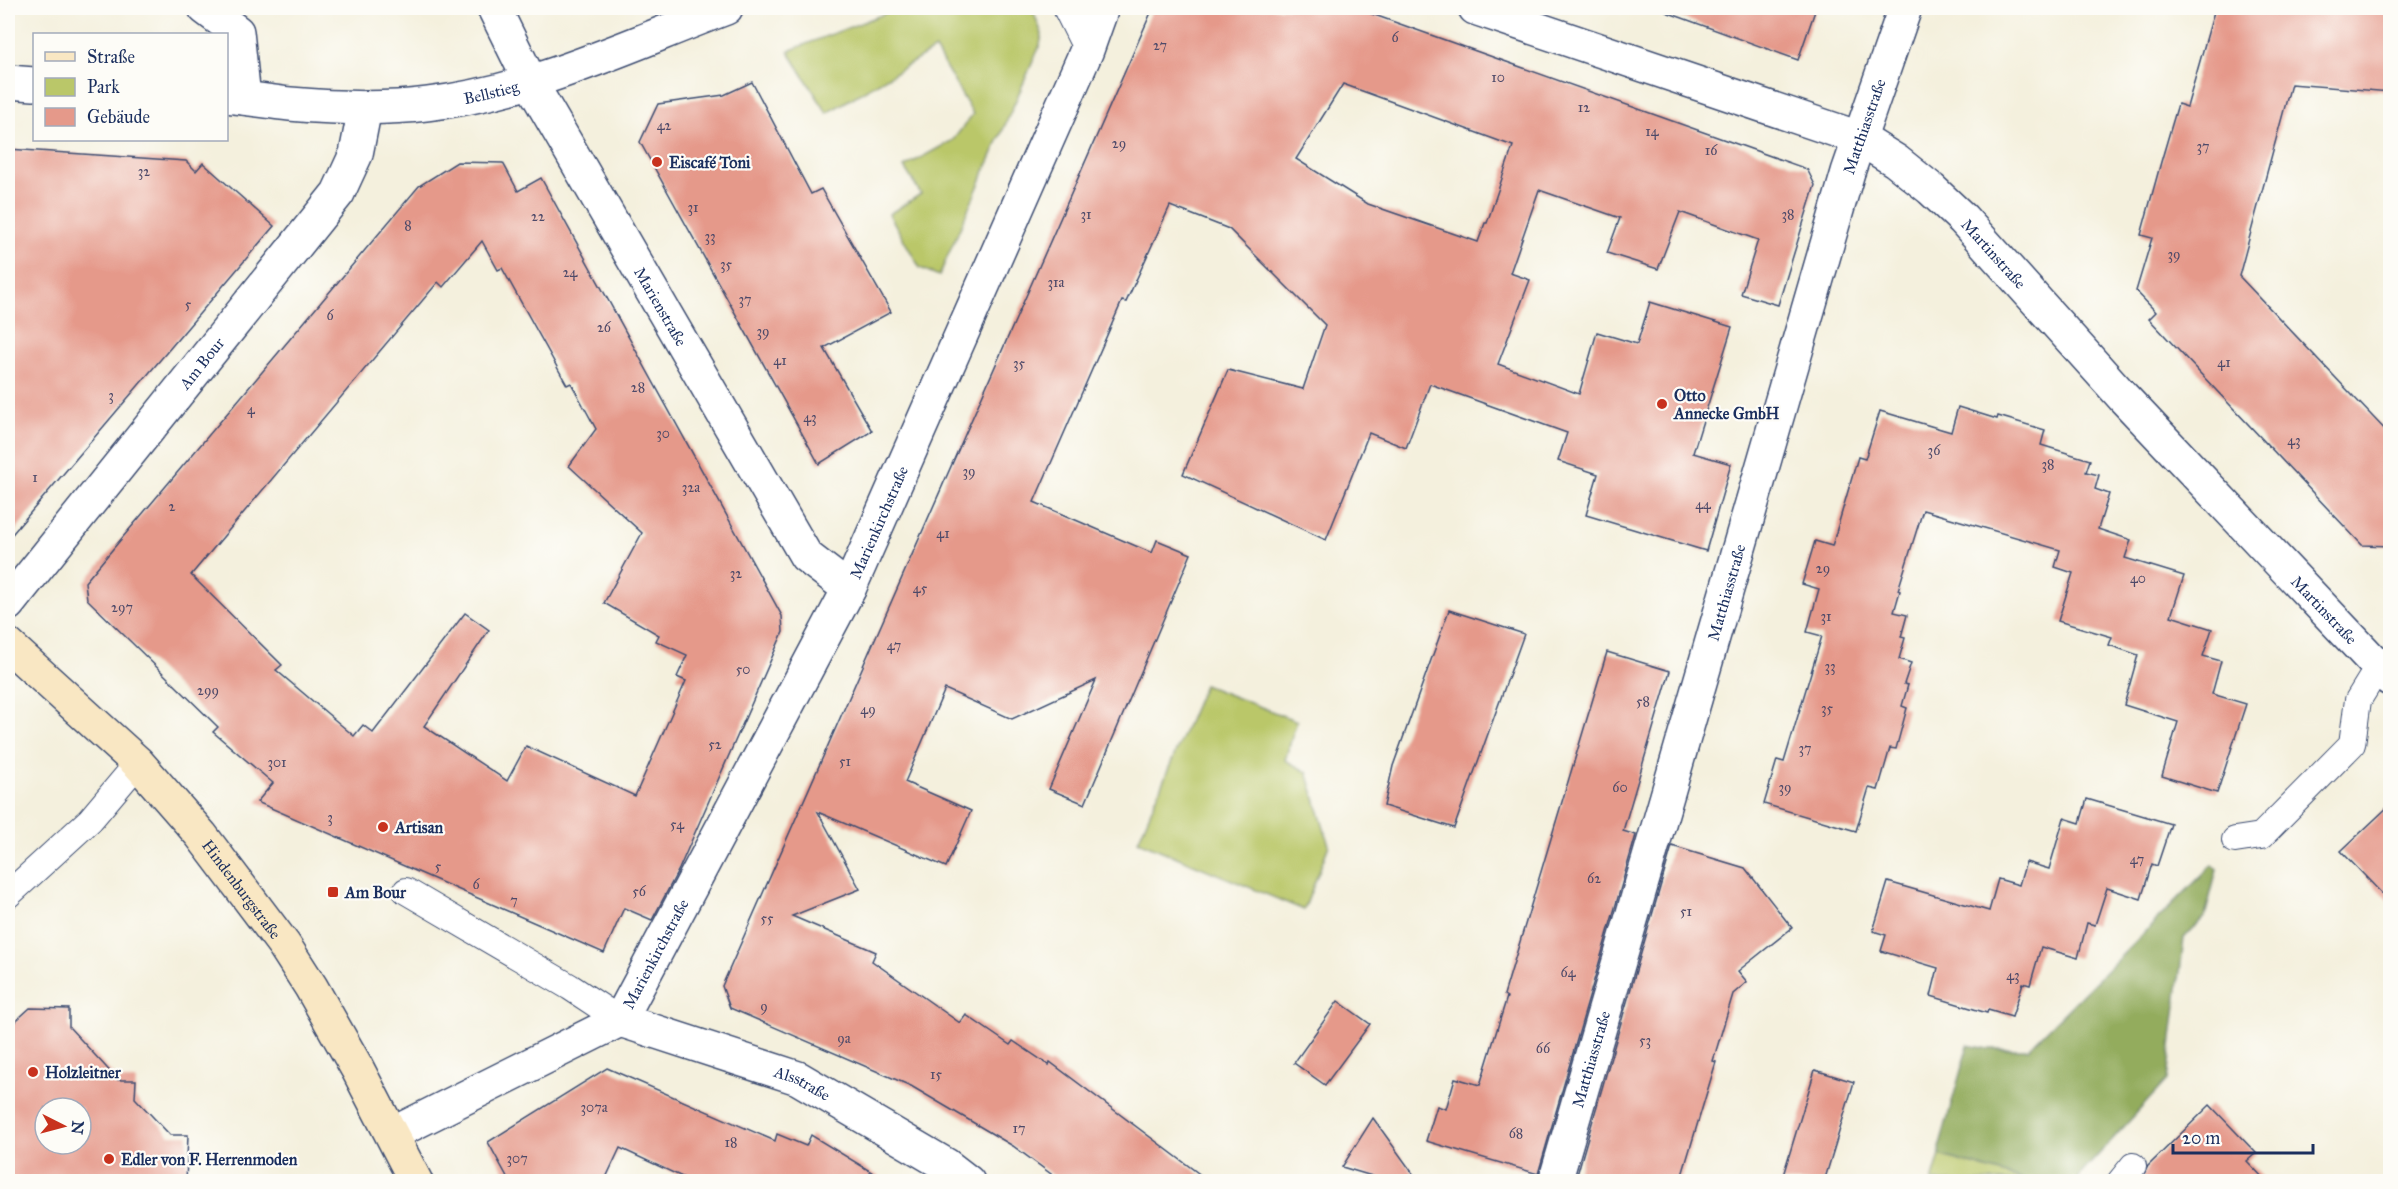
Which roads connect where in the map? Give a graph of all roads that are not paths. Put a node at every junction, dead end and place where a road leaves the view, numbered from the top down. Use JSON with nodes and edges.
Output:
{"nodes":[{"id":1,"x":205,"y":8,"type":"edge"},
{"id":2,"x":494,"y":8,"type":"edge"},
{"id":3,"x":726,"y":8,"type":"edge"},
{"id":4,"x":1066,"y":8,"type":"edge"},
{"id":5,"x":1102,"y":8,"type":"edge"},
{"id":6,"x":1475,"y":8,"type":"edge"},
{"id":7,"x":1905,"y":8,"type":"edge"},
{"id":8,"x":1087,"y":50,"type":"junction"},
{"id":9,"x":8,"y":82,"type":"edge"},
{"id":10,"x":531,"y":83,"type":"junction"},
{"id":11,"x":33,"y":84,"type":"edge"},
{"id":12,"x":235,"y":97,"type":"edge"},
{"id":13,"x":365,"y":108,"type":"junction"},
{"id":14,"x":1859,"y":138,"type":"junction"},
{"id":15,"x":849,"y":589,"type":"junction"},
{"id":16,"x":8,"y":604,"type":"edge"},
{"id":17,"x":8,"y":645,"type":"edge"},
{"id":18,"x":2385,"y":672,"type":"edge"},
{"id":19,"x":138,"y":763,"type":"junction"},
{"id":20,"x":2235,"y":840,"type":"dead end"},
{"id":21,"x":406,"y":891,"type":"dead end"},
{"id":22,"x":8,"y":895,"type":"edge"},
{"id":23,"x":620,"y":1020,"type":"junction"},
{"id":24,"x":392,"y":1134,"type":"junction"},
{"id":25,"x":416,"y":1182,"type":"edge"},
{"id":26,"x":968,"y":1182,"type":"edge"},
{"id":27,"x":1555,"y":1182,"type":"edge"}],
"edges":[{"from":1,"to":12,"type":"street","name":"Bellstieg"},
{"from":2,"to":10,"type":"street","name":"Marienstraße"},
{"from":3,"to":10,"type":"street","name":"Bellstieg"},
{"from":4,"to":8,"type":"lane"},
{"from":5,"to":8,"type":"street","name":"Marienkirchstraße"},
{"from":6,"to":14,"type":"street","name":"Martinstraße"},
{"from":7,"to":14,"type":"street","name":"Matthiasstraße"},
{"from":8,"to":15,"type":"street","name":"Marienkirchstraße"},
{"from":9,"to":11,"type":"street"},
{"from":10,"to":13,"type":"street","name":"Bellstieg"},
{"from":10,"to":15,"type":"street","name":"Marienstraße"},
{"from":12,"to":13,"type":"street","name":"Bellstieg"},
{"from":13,"to":16,"type":"street","name":"Am Bour"},
{"from":14,"to":18,"type":"street","name":"Martinstraße"},
{"from":14,"to":27,"type":"street","name":"Matthiasstraße"},
{"from":15,"to":23,"type":"street","name":"Marienkirchstraße"},
{"from":17,"to":19,"type":"main road","name":"Hindenburgstraße"},
{"from":18,"to":20,"type":"lane"},
{"from":19,"to":22,"type":"lane"},
{"from":19,"to":24,"type":"main road","name":"Hindenburgstraße"},
{"from":21,"to":23,"type":"lane","name":"Alsstraße"},
{"from":23,"to":24,"type":"street"},
{"from":23,"to":26,"type":"street","name":"Alsstraße"},
{"from":24,"to":25,"type":"main road","name":"Hindenburgstraße"}]}
